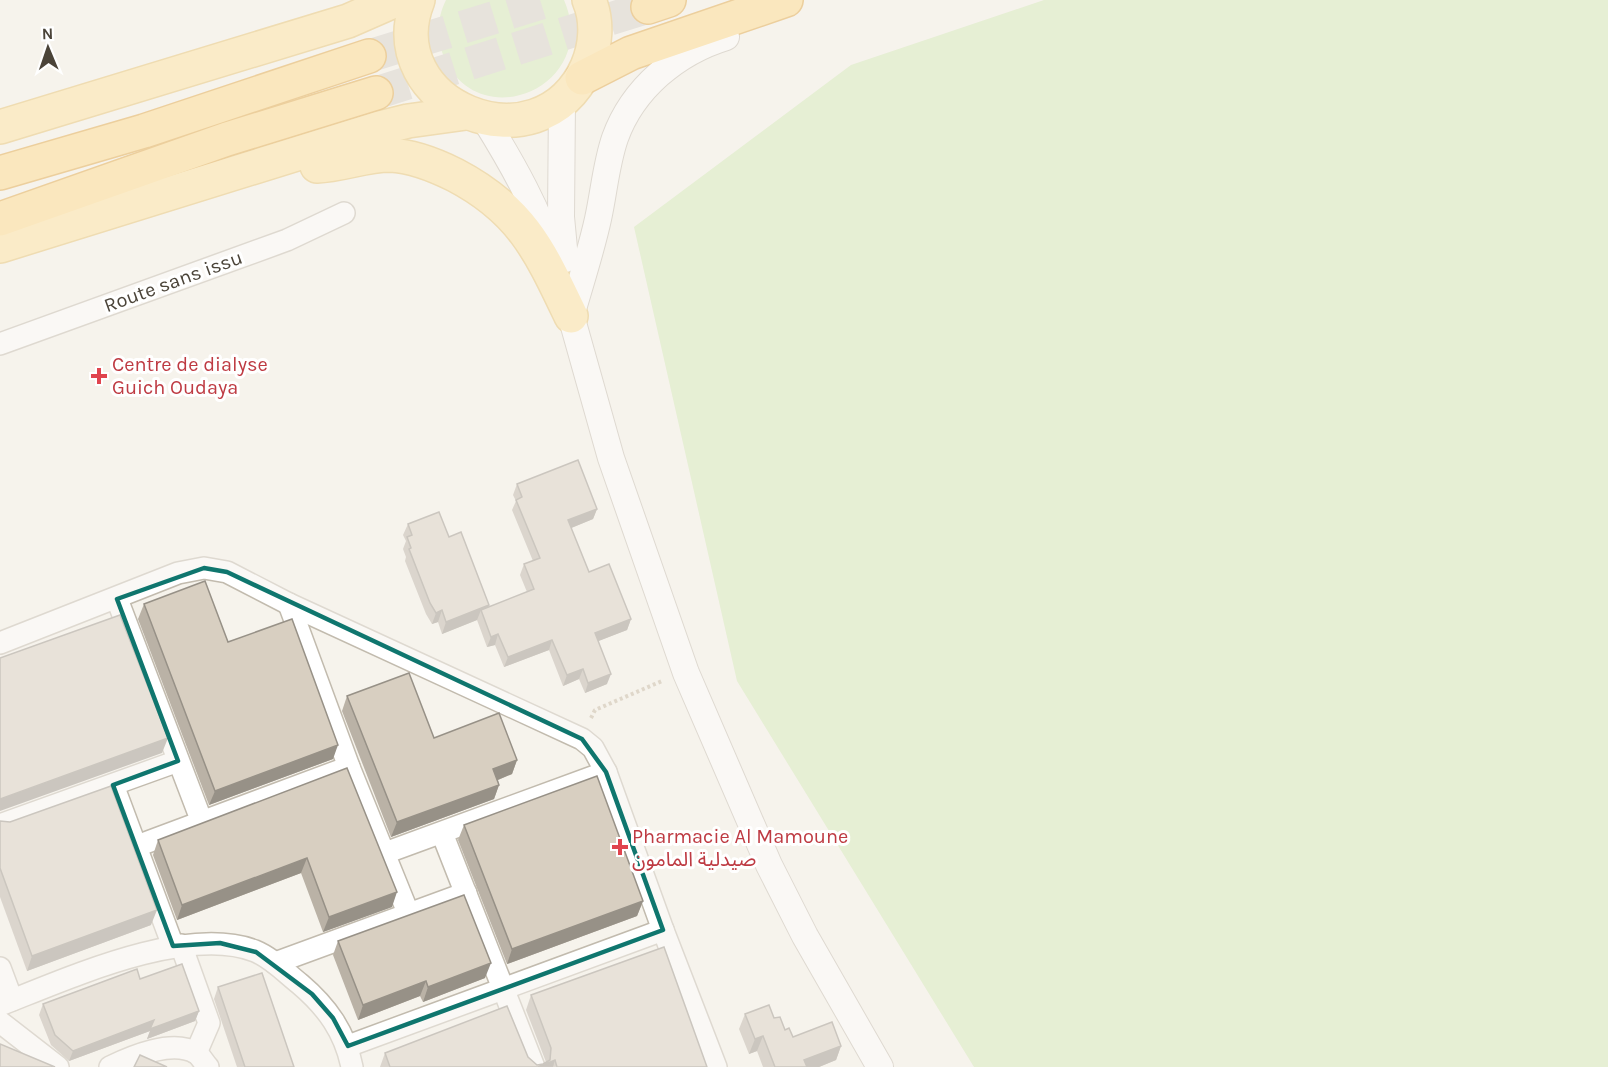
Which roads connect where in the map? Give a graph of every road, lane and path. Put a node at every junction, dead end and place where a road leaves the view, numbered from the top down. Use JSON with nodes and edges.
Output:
{"nodes":[{"id":1,"x":338,"y":0,"type":"edge"},
{"id":2,"x":396,"y":0,"type":"edge"},
{"id":3,"x":418,"y":0,"type":"edge"},
{"id":4,"x":589,"y":0,"type":"edge"},
{"id":5,"x":788,"y":0,"type":"edge"},
{"id":6,"x":251,"y":50,"type":"junction"},
{"id":7,"x":369,"y":56,"type":"tunnel mouth"},
{"id":8,"x":572,"y":89,"type":"junction"},
{"id":9,"x":376,"y":93,"type":"tunnel mouth"},
{"id":10,"x":475,"y":116,"type":"junction"},
{"id":11,"x":0,"y":127,"type":"edge"},
{"id":12,"x":277,"y":161,"type":"junction"},
{"id":13,"x":0,"y":173,"type":"edge"},
{"id":14,"x":345,"y":213,"type":"dead end"},
{"id":15,"x":0,"y":219,"type":"edge"},
{"id":16,"x":0,"y":246,"type":"edge"},
{"id":17,"x":571,"y":316,"type":"junction"},
{"id":18,"x":0,"y":344,"type":"edge"},
{"id":19,"x":117,"y":599,"type":"junction"},
{"id":20,"x":289,"y":604,"type":"junction"},
{"id":21,"x":0,"y":643,"type":"edge"},
{"id":22,"x":653,"y":685,"type":"dead end"},
{"id":23,"x":582,"y":739,"type":"junction"},
{"id":24,"x":178,"y":761,"type":"junction"},
{"id":25,"x":349,"y":767,"type":"junction"},
{"id":26,"x":606,"y":772,"type":"junction"},
{"id":27,"x":113,"y":785,"type":"junction"},
{"id":28,"x":202,"y":822,"type":"junction"},
{"id":29,"x":0,"y":825,"type":"edge"},
{"id":30,"x":442,"y":833,"type":"junction"},
{"id":31,"x":137,"y":846,"type":"junction"},
{"id":32,"x":385,"y":854,"type":"junction"},
{"id":33,"x":466,"y":893,"type":"junction"},
{"id":34,"x":409,"y":915,"type":"junction"},
{"id":35,"x":663,"y":930,"type":"junction"},
{"id":36,"x":177,"y":946,"type":"junction"},
{"id":37,"x":275,"y":963,"type":"junction"},
{"id":38,"x":0,"y":968,"type":"edge"},
{"id":39,"x":504,"y":991,"type":"junction"},
{"id":40,"x":6,"y":1003,"type":"edge"},
{"id":41,"x":0,"y":1022,"type":"edge"},
{"id":42,"x":348,"y":1046,"type":"junction"},
{"id":43,"x":202,"y":1060,"type":"edge"},
{"id":44,"x":58,"y":1067,"type":"edge"},
{"id":45,"x":110,"y":1067,"type":"edge"},
{"id":46,"x":352,"y":1067,"type":"edge"},
{"id":47,"x":534,"y":1067,"type":"edge"},
{"id":48,"x":716,"y":1067,"type":"edge"},
{"id":49,"x":880,"y":1067,"type":"edge"}],
"edges":[{"from":1,"to":6,"type":"main road"},
{"from":2,"to":6,"type":"main road"},
{"from":3,"to":10,"type":"main road"},
{"from":4,"to":8,"type":"main road"},
{"from":5,"to":8,"type":"highway"},
{"from":5,"to":17,"type":"street"},
{"from":6,"to":11,"type":"main road"},
{"from":7,"to":13,"type":"highway"},
{"from":8,"to":10,"type":"main road"},
{"from":8,"to":17,"type":"street"},
{"from":9,"to":15,"type":"highway"},
{"from":10,"to":12,"type":"main road"},
{"from":10,"to":17,"type":"street"},
{"from":12,"to":16,"type":"main road"},
{"from":12,"to":17,"type":"main road"},
{"from":14,"to":18,"type":"street","name":"Route sans issu"},
{"from":17,"to":49,"type":"street"},
{"from":19,"to":20,"type":"street"},
{"from":19,"to":21,"type":"street"},
{"from":19,"to":24,"type":"street"},
{"from":20,"to":23,"type":"street"},
{"from":20,"to":25,"type":"street"},
{"from":22,"to":23,"type":"path"},
{"from":23,"to":26,"type":"street"},
{"from":24,"to":27,"type":"street"},
{"from":24,"to":28,"type":"street"},
{"from":25,"to":28,"type":"street"},
{"from":25,"to":32,"type":"street"},
{"from":26,"to":30,"type":"street"},
{"from":26,"to":35,"type":"street"},
{"from":27,"to":29,"type":"street"},
{"from":27,"to":31,"type":"street"},
{"from":28,"to":31,"type":"street"},
{"from":30,"to":32,"type":"street"},
{"from":30,"to":33,"type":"street"},
{"from":31,"to":36,"type":"street"},
{"from":32,"to":34,"type":"street"},
{"from":33,"to":34,"type":"street"},
{"from":33,"to":39,"type":"street"},
{"from":34,"to":37,"type":"street"},
{"from":35,"to":39,"type":"street"},
{"from":35,"to":48,"type":"street"},
{"from":36,"to":37,"type":"street"},
{"from":36,"to":40,"type":"street"},
{"from":36,"to":43,"type":"street"},
{"from":37,"to":42,"type":"street"},
{"from":38,"to":40,"type":"street"},
{"from":39,"to":42,"type":"street"},
{"from":39,"to":47,"type":"street"},
{"from":41,"to":44,"type":"street"},
{"from":42,"to":46,"type":"street"},
{"from":43,"to":45,"type":"street"}]}
